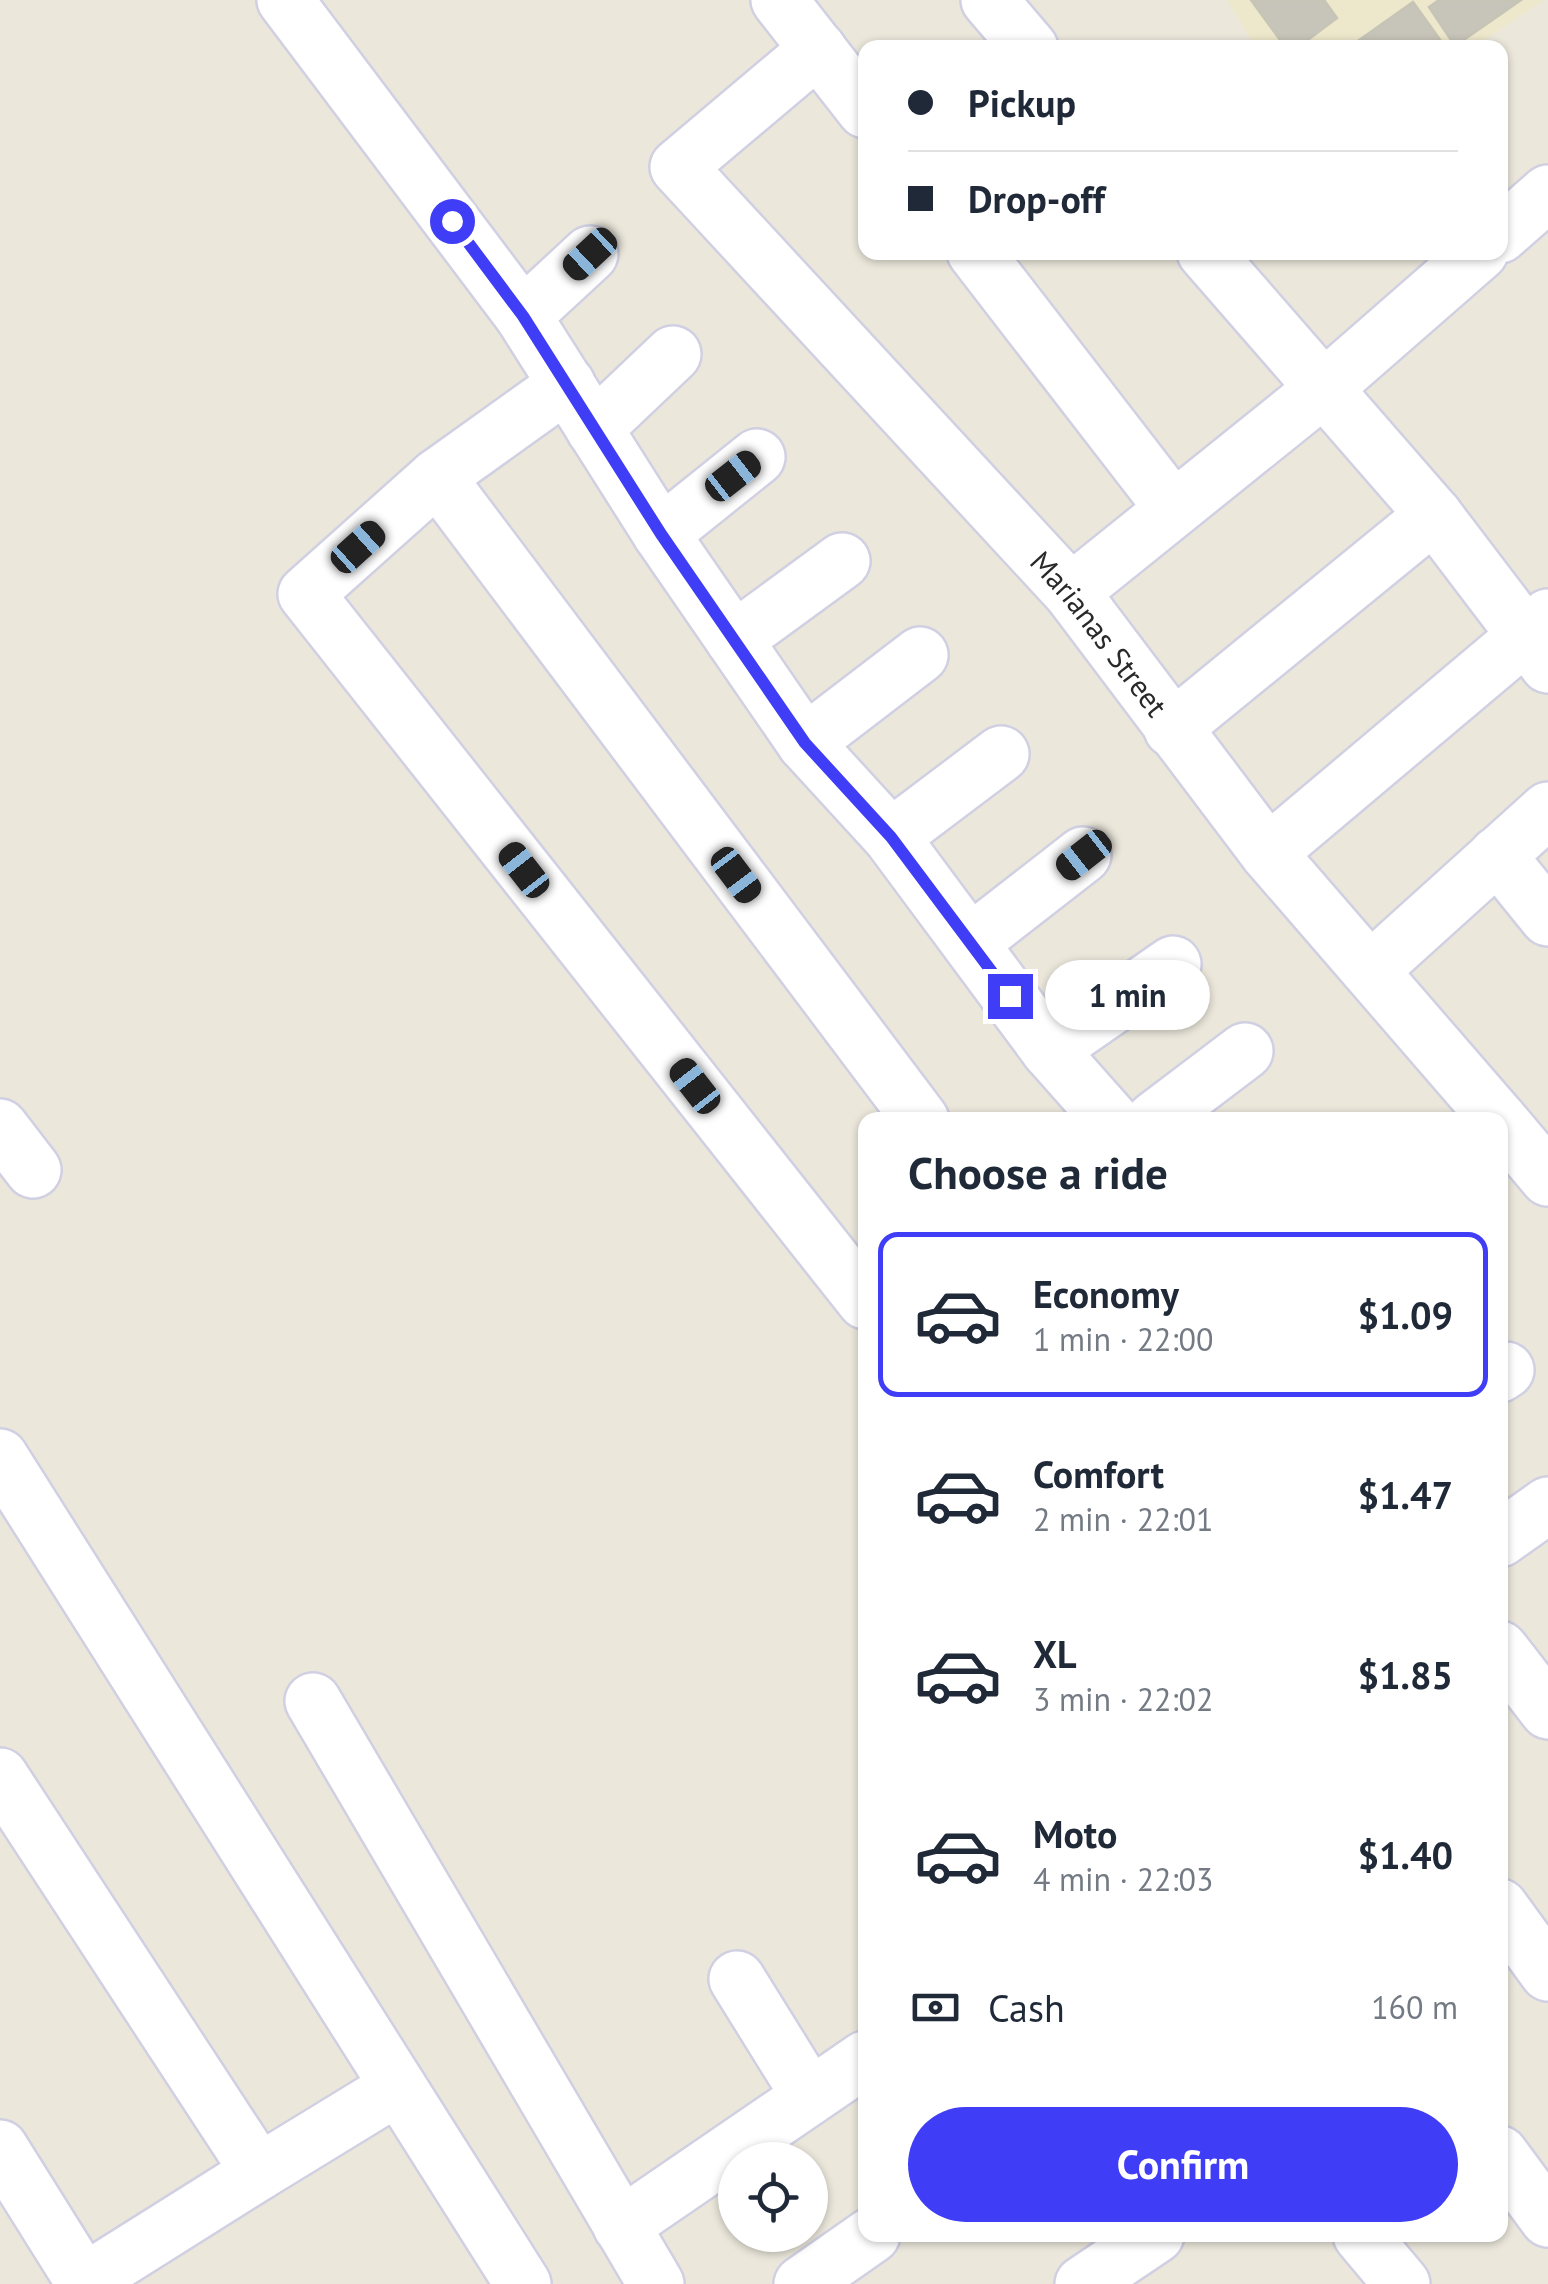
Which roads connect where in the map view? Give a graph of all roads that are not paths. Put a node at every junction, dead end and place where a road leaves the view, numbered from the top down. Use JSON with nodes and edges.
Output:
{"nodes":[{"id":1,"x":285,"y":0,"type":"edge"},
{"id":2,"x":779,"y":0,"type":"edge"},
{"id":3,"x":990,"y":0,"type":"edge"},
{"id":4,"x":1023,"y":40,"type":"edge"},
{"id":5,"x":818,"y":49,"type":"junction"},
{"id":6,"x":858,"y":101,"type":"edge"},
{"id":7,"x":1548,"y":193,"type":"edge"},
{"id":8,"x":1508,"y":228,"type":"edge"},
{"id":9,"x":590,"y":254,"type":"dead end"},
{"id":10,"x":981,"y":260,"type":"edge"},
{"id":11,"x":1212,"y":260,"type":"edge"},
{"id":12,"x":1471,"y":260,"type":"edge"},
{"id":13,"x":523,"y":316,"type":"junction"},
{"id":14,"x":672,"y":354,"type":"dead end"},
{"id":15,"x":1322,"y":390,"type":"junction"},
{"id":16,"x":581,"y":407,"type":"junction"},
{"id":17,"x":758,"y":458,"type":"dead end"},
{"id":18,"x":437,"y":477,"type":"junction"},
{"id":19,"x":1172,"y":507,"type":"junction"},
{"id":20,"x":1434,"y":515,"type":"junction"},
{"id":21,"x":661,"y":534,"type":"junction"},
{"id":22,"x":842,"y":561,"type":"dead end"},
{"id":23,"x":1071,"y":592,"type":"junction"},
{"id":24,"x":1541,"y":639,"type":"edge"},
{"id":25,"x":734,"y":640,"type":"junction"},
{"id":26,"x":920,"y":655,"type":"dead end"},
{"id":27,"x":1172,"y":728,"type":"junction"},
{"id":28,"x":805,"y":743,"type":"junction"},
{"id":29,"x":1001,"y":754,"type":"dead end"},
{"id":30,"x":1548,"y":810,"type":"edge"},
{"id":31,"x":891,"y":837,"type":"junction"},
{"id":32,"x":1268,"y":853,"type":"junction"},
{"id":33,"x":1084,"y":855,"type":"dead end"},
{"id":34,"x":1497,"y":855,"type":"junction"},
{"id":35,"x":1548,"y":918,"type":"edge"},
{"id":36,"x":970,"y":944,"type":"junction"},
{"id":37,"x":1173,"y":964,"type":"dead end"},
{"id":38,"x":1372,"y":969,"type":"junction"},
{"id":39,"x":1049,"y":1050,"type":"junction"},
{"id":40,"x":1245,"y":1051,"type":"dead end"},
{"id":41,"x":915,"y":1112,"type":"edge"},
{"id":42,"x":1103,"y":1112,"type":"edge"},
{"id":43,"x":1165,"y":1112,"type":"edge"},
{"id":44,"x":1493,"y":1112,"type":"edge"},
{"id":45,"x":0,"y":1127,"type":"edge"},
{"id":46,"x":1508,"y":1130,"type":"edge"},
{"id":47,"x":34,"y":1170,"type":"dead end"},
{"id":48,"x":1548,"y":1178,"type":"edge"},
{"id":49,"x":858,"y":1293,"type":"edge"},
{"id":50,"x":0,"y":1457,"type":"edge"},
{"id":51,"x":1548,"y":1505,"type":"edge"},
{"id":52,"x":1508,"y":1534,"type":"edge"},
{"id":53,"x":313,"y":1701,"type":"dead end"},
{"id":54,"x":0,"y":1776,"type":"edge"},
{"id":55,"x":1508,"y":1918,"type":"edge"},
{"id":56,"x":1548,"y":1973,"type":"edge"},
{"id":57,"x":737,"y":1979,"type":"dead end"},
{"id":58,"x":858,"y":2064,"type":"edge"},
{"id":59,"x":398,"y":2087,"type":"junction"},
{"id":60,"x":809,"y":2095,"type":"junction"},
{"id":61,"x":0,"y":2148,"type":"edge"},
{"id":62,"x":1508,"y":2165,"type":"edge"},
{"id":63,"x":259,"y":2172,"type":"junction"},
{"id":64,"x":1548,"y":2219,"type":"edge"},
{"id":65,"x":621,"y":2226,"type":"junction"},
{"id":66,"x":862,"y":2242,"type":"edge"},
{"id":67,"x":1146,"y":2242,"type":"edge"},
{"id":68,"x":84,"y":2283,"type":"edge"},
{"id":69,"x":522,"y":2284,"type":"edge"},
{"id":70,"x":656,"y":2284,"type":"edge"},
{"id":71,"x":802,"y":2284,"type":"edge"},
{"id":72,"x":1084,"y":2284,"type":"edge"}],
"edges":[{"from":1,"to":13,"type":"street"},
{"from":2,"to":5,"type":"street"},
{"from":3,"to":4,"type":"street"},
{"from":5,"to":6,"type":"street"},
{"from":5,"to":23,"type":"street","name":"Marianas Street"},
{"from":7,"to":8,"type":"street"},
{"from":9,"to":13,"type":"street"},
{"from":10,"to":19,"type":"street"},
{"from":11,"to":15,"type":"street"},
{"from":12,"to":15,"type":"street"},
{"from":13,"to":16,"type":"street"},
{"from":14,"to":16,"type":"street"},
{"from":15,"to":19,"type":"street"},
{"from":15,"to":20,"type":"street"},
{"from":16,"to":18,"type":"street"},
{"from":16,"to":21,"type":"street"},
{"from":17,"to":21,"type":"street"},
{"from":18,"to":41,"type":"street"},
{"from":18,"to":49,"type":"street"},
{"from":19,"to":23,"type":"street"},
{"from":20,"to":24,"type":"street"},
{"from":20,"to":27,"type":"street"},
{"from":21,"to":25,"type":"street"},
{"from":22,"to":25,"type":"street"},
{"from":23,"to":27,"type":"street","name":"Marianas Street"},
{"from":24,"to":32,"type":"street"},
{"from":25,"to":28,"type":"street"},
{"from":26,"to":28,"type":"street"},
{"from":27,"to":32,"type":"street","name":"Marianas Street"},
{"from":28,"to":31,"type":"street"},
{"from":29,"to":31,"type":"street"},
{"from":30,"to":34,"type":"street"},
{"from":31,"to":36,"type":"street"},
{"from":32,"to":38,"type":"street","name":"Marianas Street"},
{"from":33,"to":36,"type":"street"},
{"from":34,"to":35,"type":"street"},
{"from":34,"to":38,"type":"street"},
{"from":36,"to":39,"type":"street"},
{"from":37,"to":39,"type":"street"},
{"from":38,"to":44,"type":"street","name":"Marianas Street"},
{"from":39,"to":42,"type":"street"},
{"from":40,"to":43,"type":"street"},
{"from":45,"to":47,"type":"street"},
{"from":46,"to":48,"type":"street","name":"Marianas Street"},
{"from":50,"to":59,"type":"street"},
{"from":51,"to":52,"type":"street"},
{"from":53,"to":65,"type":"street"},
{"from":54,"to":63,"type":"street"},
{"from":55,"to":56,"type":"street"},
{"from":57,"to":60,"type":"street"},
{"from":58,"to":60,"type":"street"},
{"from":59,"to":63,"type":"street"},
{"from":59,"to":69,"type":"street"},
{"from":60,"to":65,"type":"street"},
{"from":61,"to":68,"type":"street"},
{"from":62,"to":64,"type":"street"},
{"from":63,"to":68,"type":"street"},
{"from":65,"to":70,"type":"street"},
{"from":66,"to":71,"type":"street"},
{"from":67,"to":72,"type":"street"}]}
